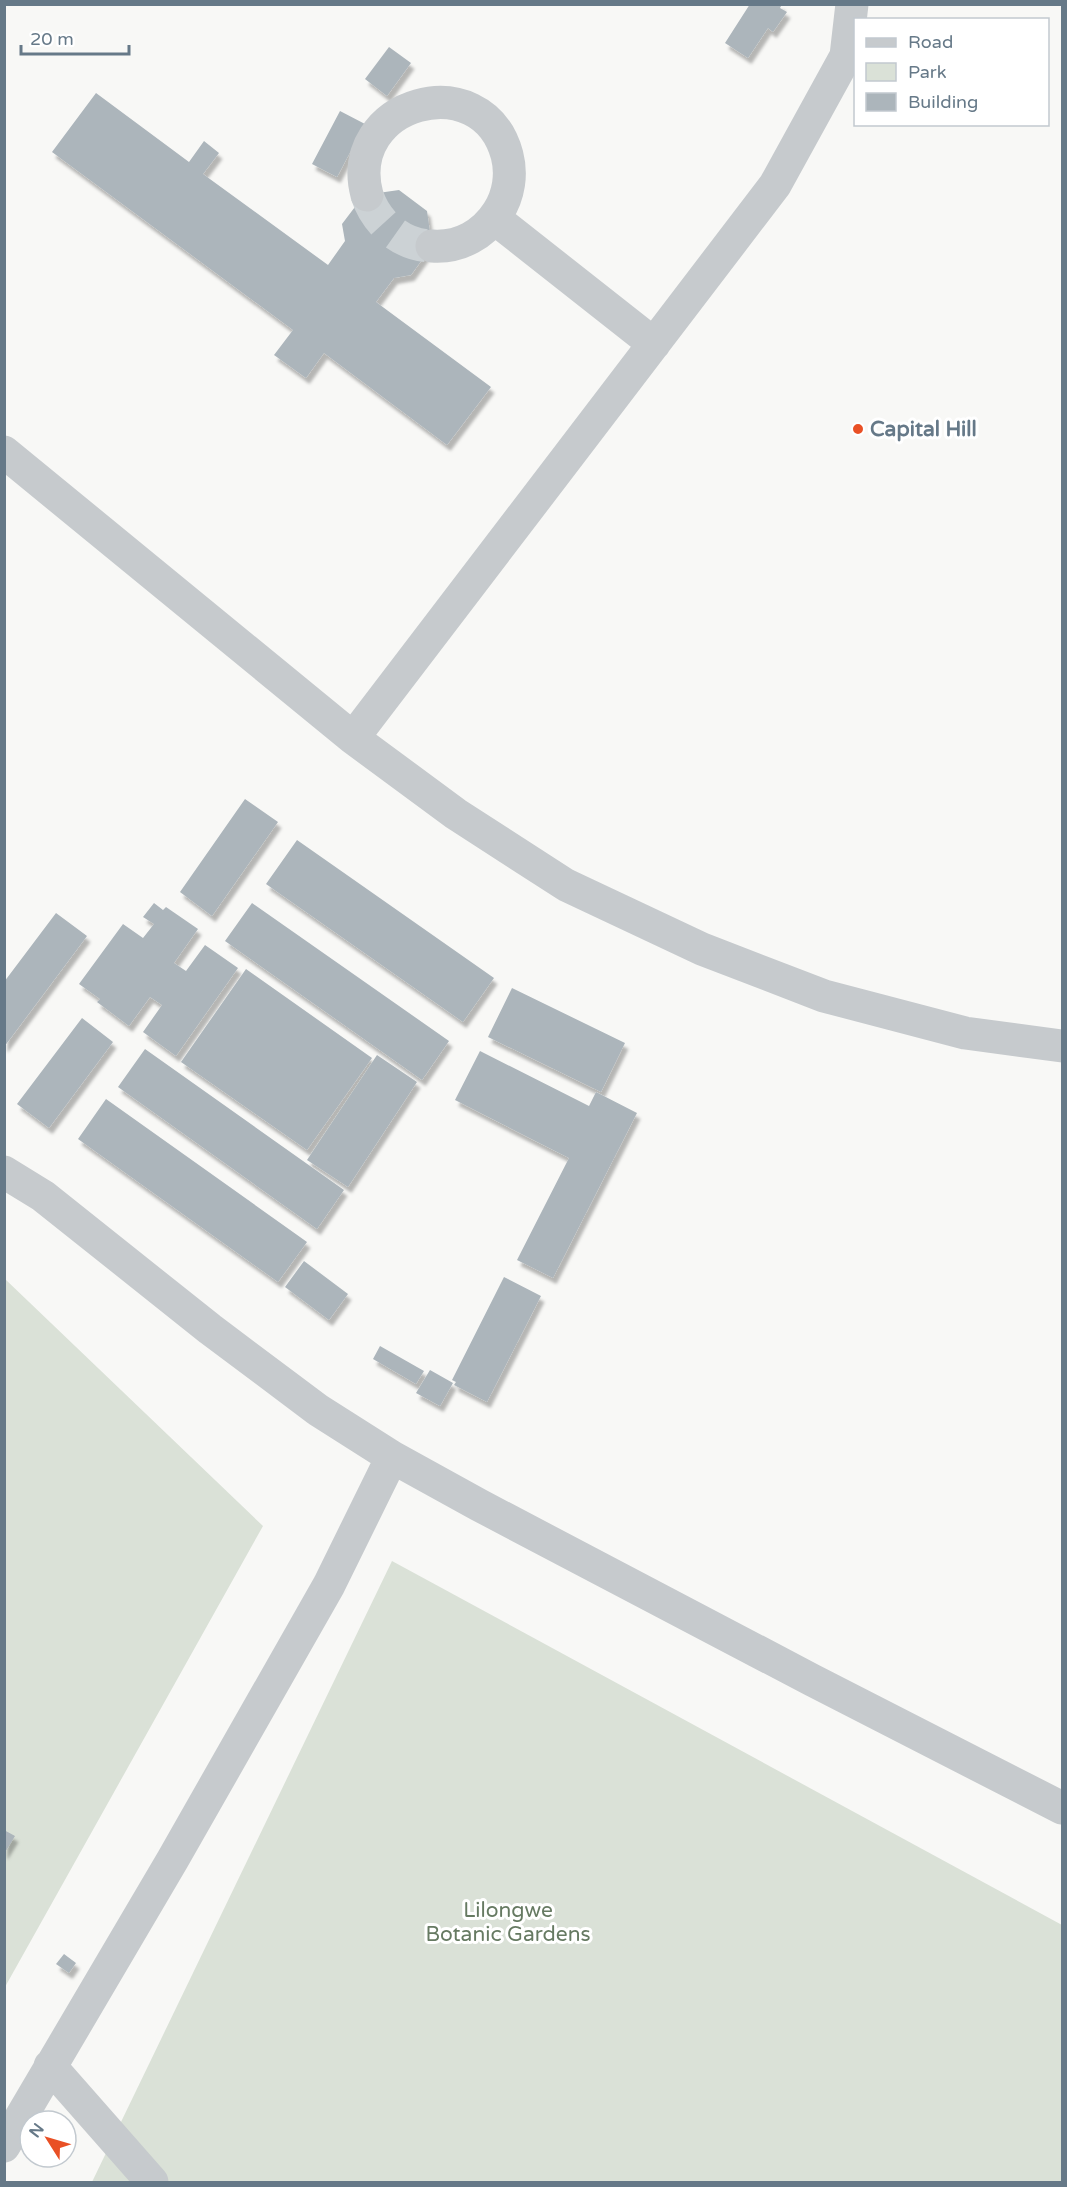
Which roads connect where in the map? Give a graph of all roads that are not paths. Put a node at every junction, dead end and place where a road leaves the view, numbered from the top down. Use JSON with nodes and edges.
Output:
{"nodes":[{"id":1,"x":852,"y":4,"type":"edge"},
{"id":2,"x":367,"y":195,"type":"tunnel mouth"},
{"id":3,"x":494,"y":218,"type":"junction"},
{"id":4,"x":432,"y":246,"type":"tunnel mouth"},
{"id":5,"x":654,"y":344,"type":"junction"},
{"id":6,"x":4,"y":452,"type":"edge"},
{"id":7,"x":353,"y":738,"type":"junction"},
{"id":8,"x":1062,"y":1046,"type":"edge"},
{"id":9,"x":4,"y":1172,"type":"edge"},
{"id":10,"x":392,"y":1457,"type":"junction"},
{"id":11,"x":1062,"y":1808,"type":"edge"},
{"id":12,"x":50,"y":2066,"type":"junction"},
{"id":13,"x":4,"y":2146,"type":"edge"},
{"id":14,"x":152,"y":2182,"type":"edge"}],
"edges":[{"from":1,"to":5,"type":"street"},
{"from":2,"to":3,"type":"street"},
{"from":3,"to":4,"type":"street"},
{"from":3,"to":5,"type":"street"},
{"from":5,"to":7,"type":"street"},
{"from":6,"to":7,"type":"street"},
{"from":7,"to":8,"type":"street"},
{"from":9,"to":10,"type":"street"},
{"from":10,"to":11,"type":"street"},
{"from":10,"to":12,"type":"street"},
{"from":12,"to":13,"type":"street"},
{"from":12,"to":14,"type":"street"}]}
